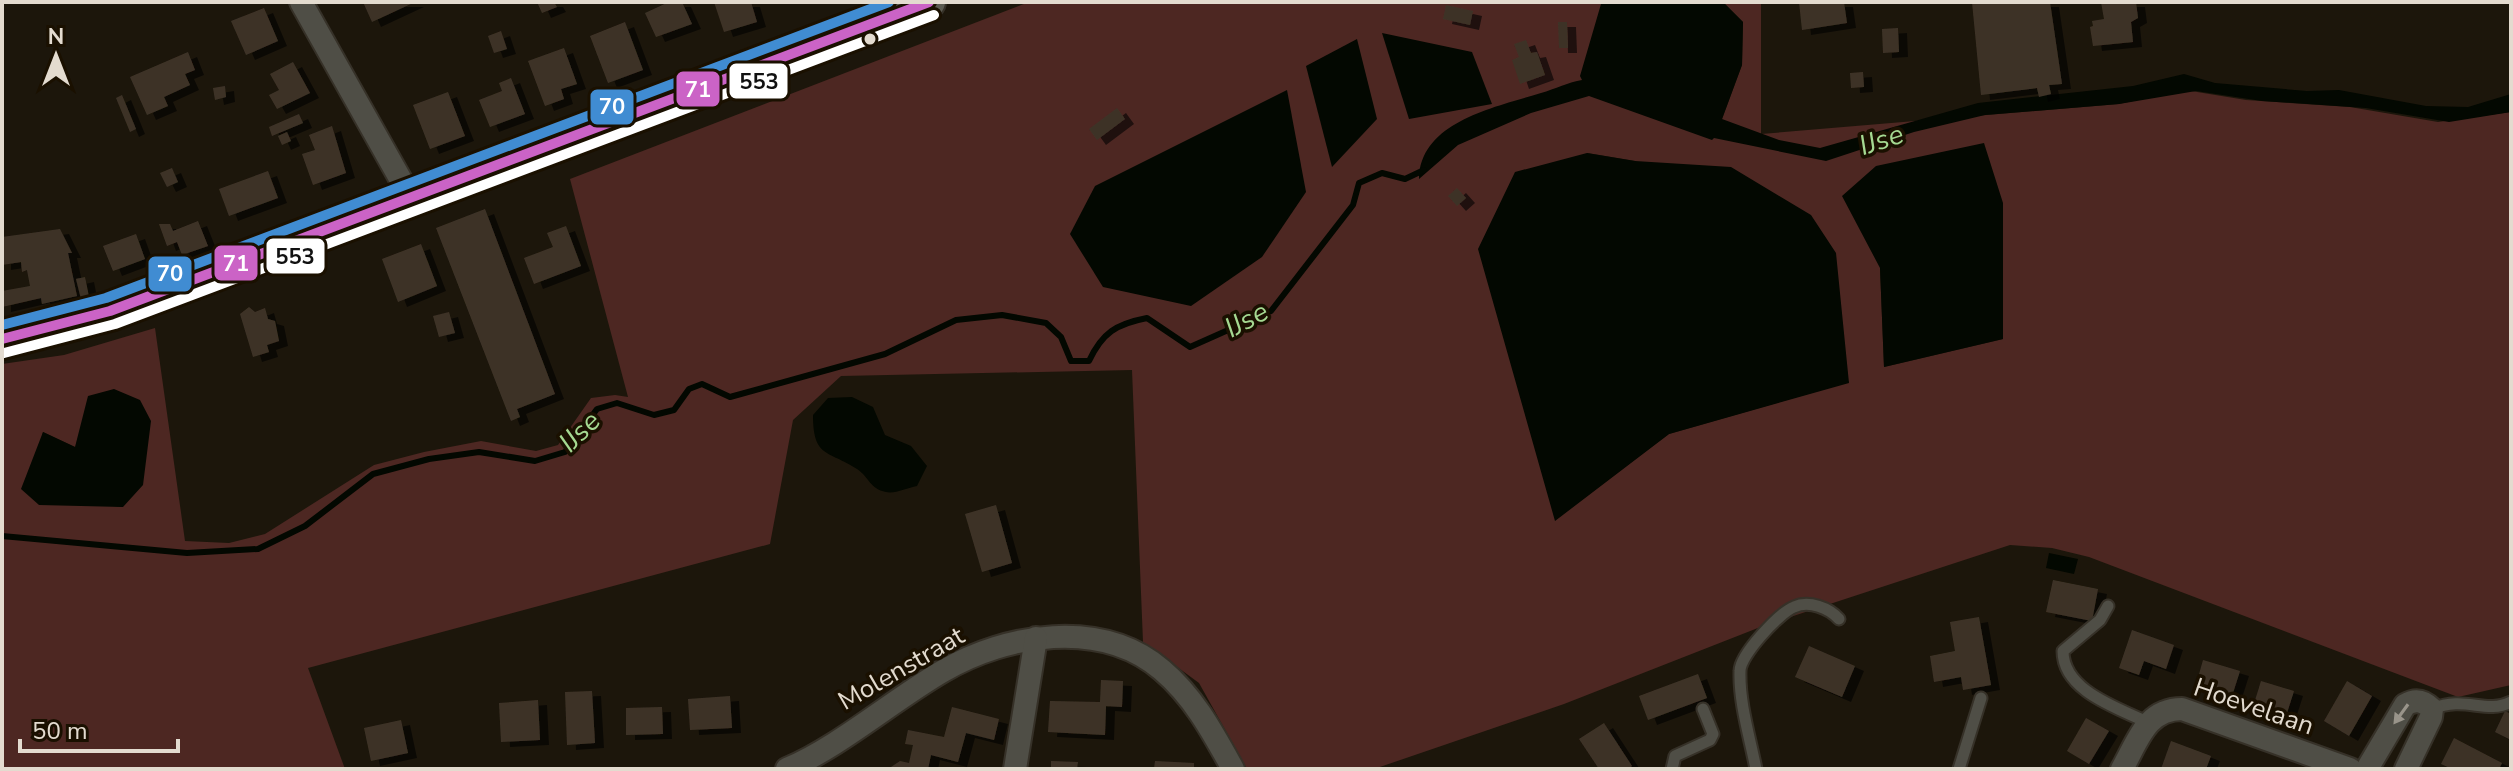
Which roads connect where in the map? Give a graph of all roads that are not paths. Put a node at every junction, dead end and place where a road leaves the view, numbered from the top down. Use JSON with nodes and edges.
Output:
{"nodes":[{"id":1,"x":301,"y":2,"type":"edge"},
{"id":2,"x":929,"y":2,"type":"edge"},
{"id":3,"x":411,"y":198,"type":"junction"},
{"id":4,"x":2,"y":339,"type":"edge"},
{"id":5,"x":2108,"y":606,"type":"dead end"},
{"id":6,"x":1839,"y":619,"type":"dead end"},
{"id":7,"x":1036,"y":638,"type":"junction"},
{"id":8,"x":1981,"y":698,"type":"dead end"},
{"id":9,"x":2511,"y":702,"type":"edge"},
{"id":10,"x":1703,"y":709,"type":"dead end"},
{"id":11,"x":2432,"y":709,"type":"junction"},
{"id":12,"x":2149,"y":723,"type":"junction"},
{"id":13,"x":787,"y":769,"type":"edge"},
{"id":14,"x":1015,"y":769,"type":"edge"},
{"id":15,"x":1233,"y":769,"type":"edge"},
{"id":16,"x":1672,"y":769,"type":"edge"},
{"id":17,"x":1756,"y":769,"type":"edge"},
{"id":18,"x":1959,"y":769,"type":"edge"},
{"id":19,"x":2122,"y":769,"type":"edge"},
{"id":20,"x":2350,"y":769,"type":"edge"},
{"id":21,"x":2367,"y":769,"type":"edge"},
{"id":22,"x":2406,"y":769,"type":"edge"}],
"edges":[{"from":1,"to":3,"type":"street"},
{"from":2,"to":3,"type":"main road"},
{"from":3,"to":4,"type":"main road"},
{"from":5,"to":12,"type":"lane"},
{"from":6,"to":17,"type":"lane"},
{"from":7,"to":13,"type":"street","name":"Molenstraat"},
{"from":7,"to":14,"type":"street"},
{"from":7,"to":15,"type":"street","name":"Molenstraat"},
{"from":8,"to":18,"type":"lane"},
{"from":9,"to":11,"type":"lane"},
{"from":10,"to":16,"type":"lane"},
{"from":11,"to":21,"type":"street","one_way":true},
{"from":11,"to":22,"type":"street"},
{"from":12,"to":19,"type":"street"},
{"from":12,"to":20,"type":"street","name":"Hoevelaan"}]}
